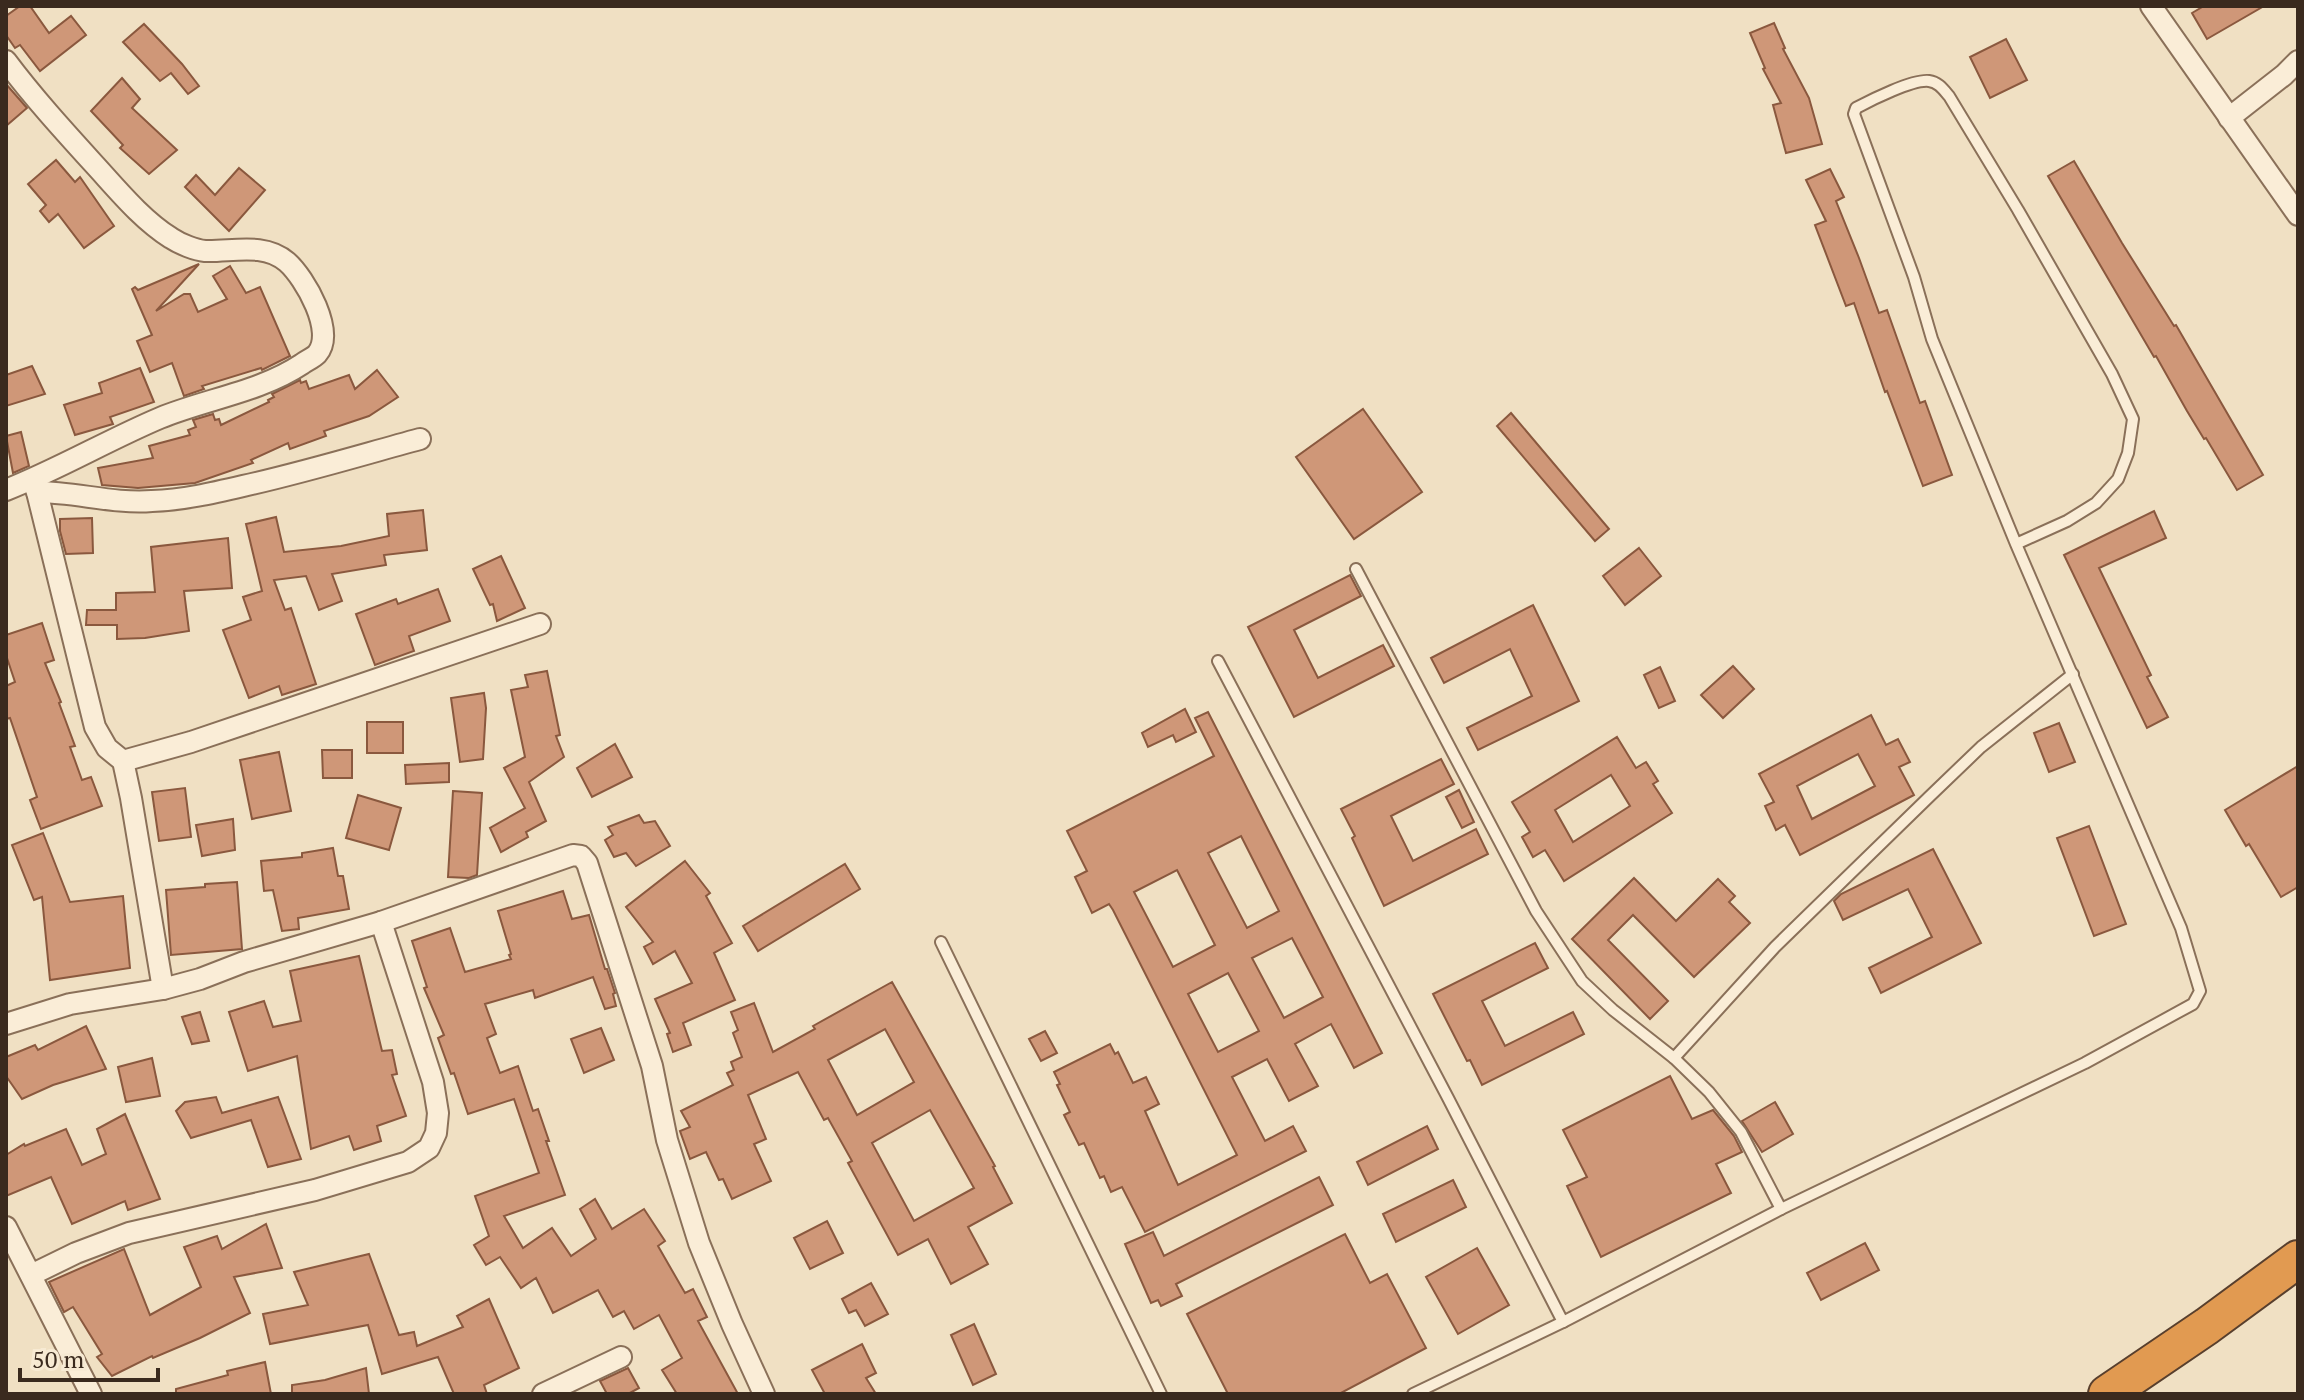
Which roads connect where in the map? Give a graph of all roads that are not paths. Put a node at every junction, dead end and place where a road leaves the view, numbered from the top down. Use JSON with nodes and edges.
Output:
{"nodes":[{"id":1,"x":2151,"y":6,"type":"edge"},
{"id":2,"x":6,"y":61,"type":"edge"},
{"id":3,"x":2298,"y":61,"type":"edge"},
{"id":4,"x":2229,"y":118,"type":"junction"},
{"id":5,"x":2298,"y":215,"type":"edge"},
{"id":6,"x":420,"y":439,"type":"dead end"},
{"id":7,"x":35,"y":486,"type":"junction"},
{"id":8,"x":6,"y":490,"type":"edge"},
{"id":9,"x":2016,"y":544,"type":"junction"},
{"id":10,"x":1356,"y":569,"type":"dead end"},
{"id":11,"x":540,"y":624,"type":"dead end"},
{"id":12,"x":1218,"y":661,"type":"dead end"},
{"id":13,"x":2073,"y":674,"type":"junction"},
{"id":14,"x":123,"y":761,"type":"junction"},
{"id":15,"x":381,"y":922,"type":"junction"},
{"id":16,"x":941,"y":942,"type":"dead end"},
{"id":17,"x":163,"y":989,"type":"junction"},
{"id":18,"x":6,"y":1024,"type":"edge"},
{"id":19,"x":1674,"y":1058,"type":"junction"},
{"id":20,"x":1781,"y":1209,"type":"junction"},
{"id":21,"x":6,"y":1227,"type":"edge"},
{"id":22,"x":2298,"y":1259,"type":"edge"},
{"id":23,"x":31,"y":1275,"type":"junction"},
{"id":24,"x":1563,"y":1322,"type":"junction"},
{"id":25,"x":621,"y":1357,"type":"dead end"},
{"id":26,"x":91,"y":1394,"type":"edge"},
{"id":27,"x":543,"y":1394,"type":"edge"},
{"id":28,"x":764,"y":1394,"type":"edge"},
{"id":29,"x":1161,"y":1394,"type":"edge"},
{"id":30,"x":1413,"y":1394,"type":"edge"},
{"id":31,"x":2107,"y":1394,"type":"edge"}],
"edges":[{"from":1,"to":4,"type":"street"},
{"from":2,"to":7,"type":"street"},
{"from":3,"to":4,"type":"street"},
{"from":4,"to":5,"type":"street"},
{"from":6,"to":7,"type":"street"},
{"from":7,"to":8,"type":"street"},
{"from":7,"to":14,"type":"street"},
{"from":9,"to":9,"type":"lane"},
{"from":9,"to":13,"type":"lane"},
{"from":10,"to":19,"type":"lane"},
{"from":11,"to":14,"type":"street"},
{"from":12,"to":24,"type":"lane"},
{"from":13,"to":19,"type":"lane"},
{"from":13,"to":20,"type":"lane"},
{"from":14,"to":17,"type":"street"},
{"from":15,"to":17,"type":"street"},
{"from":15,"to":23,"type":"street"},
{"from":15,"to":28,"type":"street"},
{"from":16,"to":29,"type":"lane"},
{"from":17,"to":18,"type":"street"},
{"from":19,"to":20,"type":"lane"},
{"from":20,"to":24,"type":"lane"},
{"from":21,"to":23,"type":"street"},
{"from":22,"to":31,"type":"highway"},
{"from":23,"to":26,"type":"street"},
{"from":24,"to":30,"type":"lane"},
{"from":25,"to":27,"type":"street"}]}
